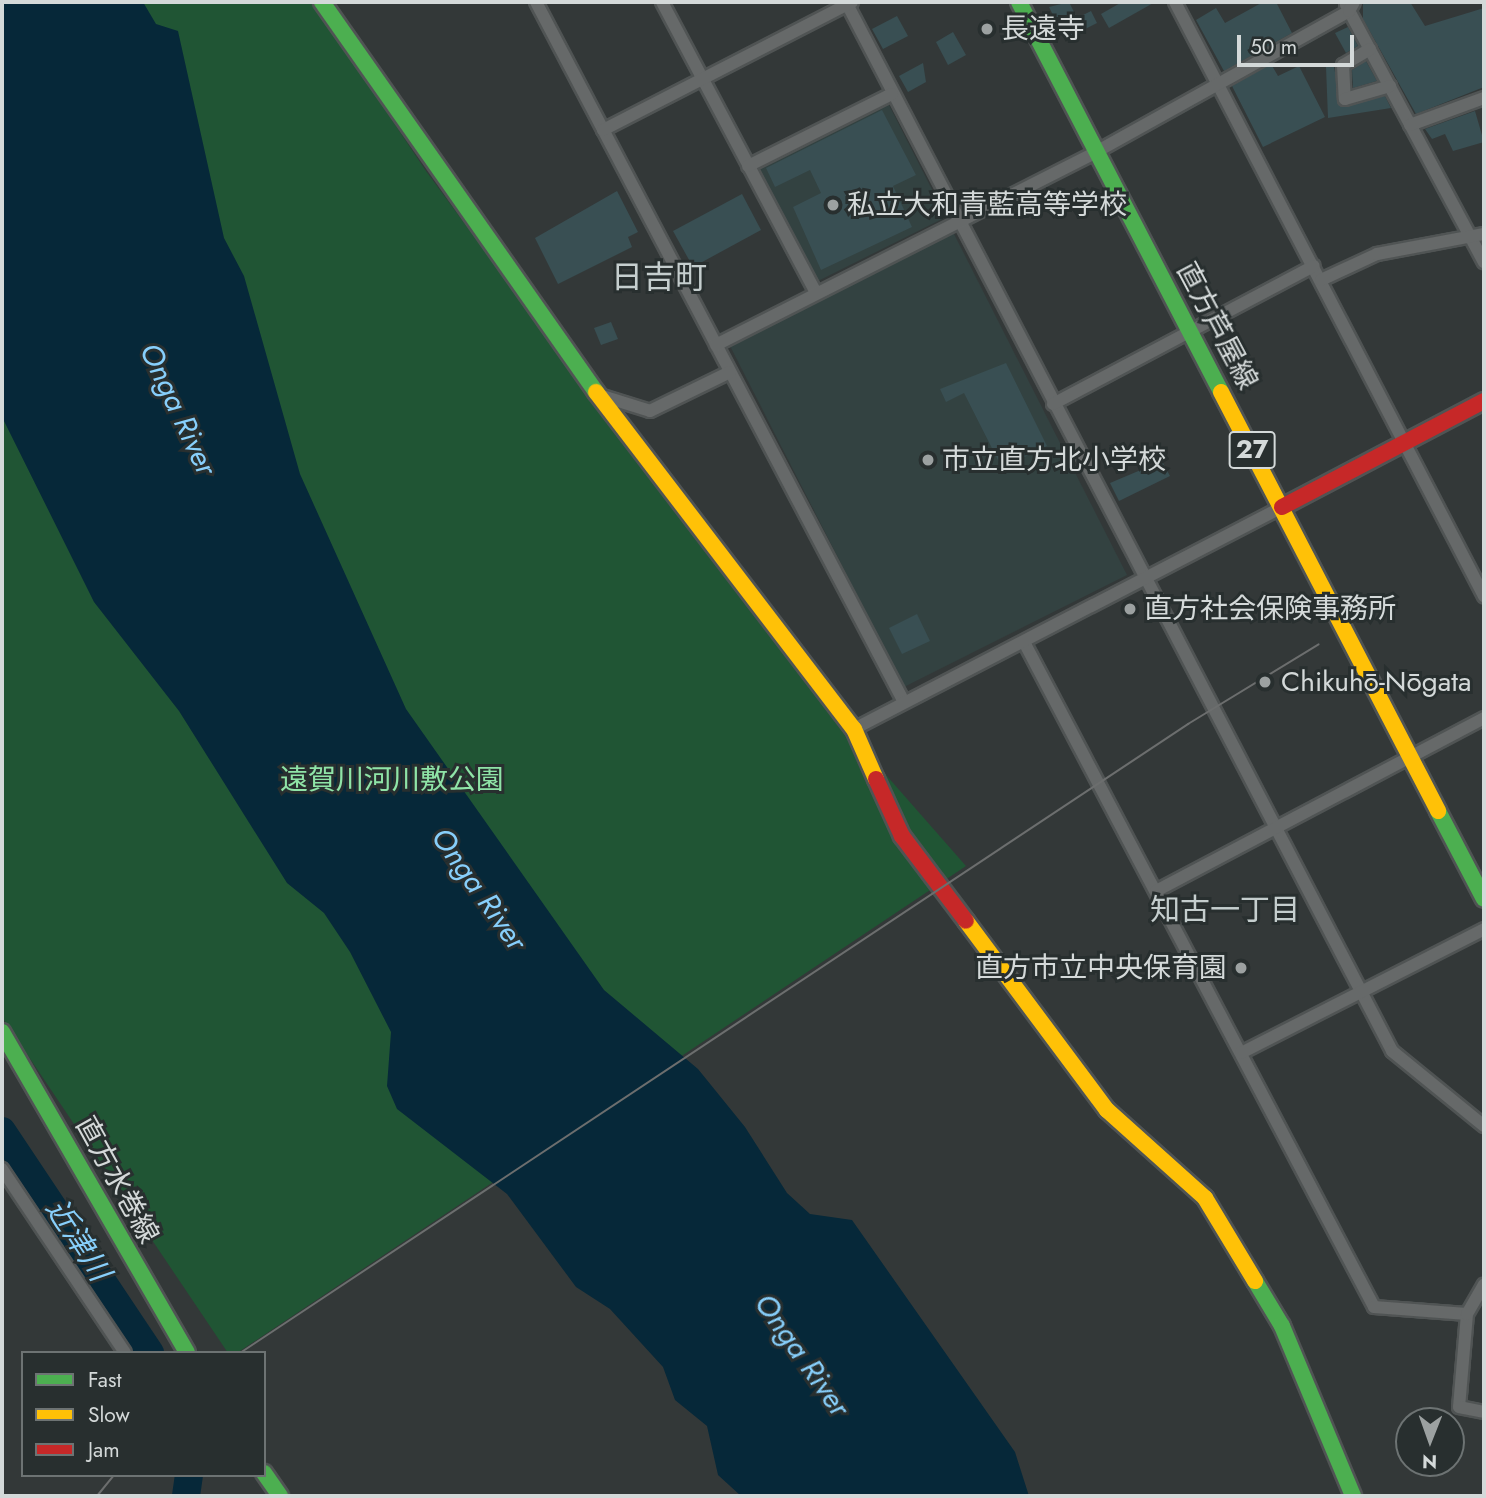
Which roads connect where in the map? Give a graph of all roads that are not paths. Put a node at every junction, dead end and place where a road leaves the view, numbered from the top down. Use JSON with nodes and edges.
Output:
{"nodes":[{"id":1,"x":322,"y":2,"type":"edge"},
{"id":2,"x":536,"y":2,"type":"edge"},
{"id":3,"x":662,"y":2,"type":"edge"},
{"id":4,"x":1019,"y":2,"type":"edge"},
{"id":5,"x":1175,"y":2,"type":"edge"},
{"id":6,"x":848,"y":3,"type":"edge"},
{"id":7,"x":1349,"y":5,"type":"edge"},
{"id":8,"x":1370,"y":49,"type":"junction"},
{"id":9,"x":702,"y":79,"type":"junction"},
{"id":10,"x":1219,"y":85,"type":"junction"},
{"id":11,"x":1390,"y":86,"type":"junction"},
{"id":12,"x":892,"y":93,"type":"junction"},
{"id":13,"x":1484,"y":98,"type":"edge"},
{"id":14,"x":1410,"y":125,"type":"junction"},
{"id":15,"x":603,"y":130,"type":"junction"},
{"id":16,"x":1096,"y":152,"type":"junction"},
{"id":17,"x":748,"y":166,"type":"junction"},
{"id":18,"x":957,"y":222,"type":"junction"},
{"id":19,"x":1478,"y":236,"type":"edge"},
{"id":20,"x":1484,"y":262,"type":"edge"},
{"id":21,"x":1314,"y":266,"type":"junction"},
{"id":22,"x":1321,"y":280,"type":"junction"},
{"id":23,"x":816,"y":293,"type":"junction"},
{"id":24,"x":1189,"y":332,"type":"junction"},
{"id":25,"x":716,"y":345,"type":"junction"},
{"id":26,"x":730,"y":372,"type":"junction"},
{"id":27,"x":598,"y":396,"type":"junction"},
{"id":28,"x":1484,"y":401,"type":"edge"},
{"id":29,"x":1053,"y":404,"type":"junction"},
{"id":30,"x":1404,"y":442,"type":"junction"},
{"id":31,"x":1282,"y":507,"type":"junction"},
{"id":32,"x":1143,"y":581,"type":"junction"},
{"id":33,"x":1484,"y":596,"type":"edge"},
{"id":34,"x":1024,"y":642,"type":"junction"},
{"id":35,"x":904,"y":702,"type":"junction"},
{"id":36,"x":1484,"y":718,"type":"edge"},
{"id":37,"x":854,"y":729,"type":"junction"},
{"id":38,"x":1412,"y":756,"type":"junction"},
{"id":39,"x":1273,"y":829,"type":"junction"},
{"id":40,"x":1156,"y":891,"type":"junction"},
{"id":41,"x":1484,"y":899,"type":"edge"},
{"id":42,"x":1484,"y":929,"type":"edge"},
{"id":43,"x":1361,"y":991,"type":"junction"},
{"id":44,"x":2,"y":1032,"type":"edge"},
{"id":45,"x":1241,"y":1053,"type":"junction"},
{"id":46,"x":1484,"y":1126,"type":"edge"},
{"id":47,"x":2,"y":1169,"type":"edge"},
{"id":48,"x":1484,"y":1285,"type":"edge"},
{"id":49,"x":1467,"y":1314,"type":"junction"},
{"id":50,"x":124,"y":1351,"type":"edge"},
{"id":51,"x":186,"y":1351,"type":"edge"},
{"id":52,"x":1484,"y":1412,"type":"edge"},
{"id":53,"x":266,"y":1476,"type":"edge"},
{"id":54,"x":279,"y":1496,"type":"edge"},
{"id":55,"x":1353,"y":1496,"type":"edge"}],
"edges":[{"from":1,"to":27,"type":"street"},
{"from":2,"to":15,"type":"street"},
{"from":3,"to":9,"type":"street"},
{"from":4,"to":16,"type":"street","name":"直方芦屋線","number":"27"},
{"from":5,"to":10,"type":"street"},
{"from":6,"to":9,"type":"street"},
{"from":6,"to":12,"type":"street"},
{"from":7,"to":8,"type":"street"},
{"from":7,"to":10,"type":"street"},
{"from":8,"to":11,"type":"street"},
{"from":8,"to":11,"type":"street"},
{"from":9,"to":15,"type":"street"},
{"from":9,"to":17,"type":"street"},
{"from":10,"to":16,"type":"street"},
{"from":10,"to":21,"type":"street"},
{"from":11,"to":14,"type":"street"},
{"from":12,"to":17,"type":"street"},
{"from":12,"to":18,"type":"street"},
{"from":13,"to":14,"type":"street"},
{"from":14,"to":19,"type":"street"},
{"from":15,"to":25,"type":"street"},
{"from":16,"to":18,"type":"street"},
{"from":16,"to":24,"type":"street","name":"直方芦屋線","number":"27"},
{"from":17,"to":23,"type":"street"},
{"from":18,"to":23,"type":"street"},
{"from":18,"to":29,"type":"street"},
{"from":19,"to":20,"type":"street"},
{"from":19,"to":22,"type":"street"},
{"from":21,"to":22,"type":"street"},
{"from":21,"to":24,"type":"street"},
{"from":22,"to":30,"type":"street"},
{"from":23,"to":25,"type":"street"},
{"from":24,"to":29,"type":"street"},
{"from":24,"to":31,"type":"street","name":"直方芦屋線","number":"27"},
{"from":25,"to":26,"type":"street"},
{"from":26,"to":27,"type":"street"},
{"from":26,"to":35,"type":"street"},
{"from":27,"to":37,"type":"street"},
{"from":28,"to":30,"type":"street"},
{"from":29,"to":32,"type":"street"},
{"from":30,"to":31,"type":"street"},
{"from":30,"to":33,"type":"street"},
{"from":31,"to":32,"type":"street"},
{"from":31,"to":38,"type":"street","name":"直方芦屋線","number":"27"},
{"from":32,"to":34,"type":"street"},
{"from":32,"to":39,"type":"street"},
{"from":34,"to":35,"type":"street"},
{"from":34,"to":40,"type":"street"},
{"from":35,"to":37,"type":"street"},
{"from":36,"to":38,"type":"street"},
{"from":37,"to":55,"type":"street"},
{"from":38,"to":39,"type":"street"},
{"from":38,"to":41,"type":"street","name":"直方芦屋線","number":"27"},
{"from":39,"to":40,"type":"street"},
{"from":39,"to":43,"type":"street"},
{"from":40,"to":45,"type":"street"},
{"from":42,"to":43,"type":"street"},
{"from":43,"to":45,"type":"street"},
{"from":43,"to":46,"type":"street"},
{"from":44,"to":51,"type":"street","name":"直方水巻線"},
{"from":45,"to":49,"type":"street"},
{"from":47,"to":50,"type":"street"},
{"from":48,"to":49,"type":"street"},
{"from":49,"to":52,"type":"street"},
{"from":53,"to":54,"type":"street"}]}
